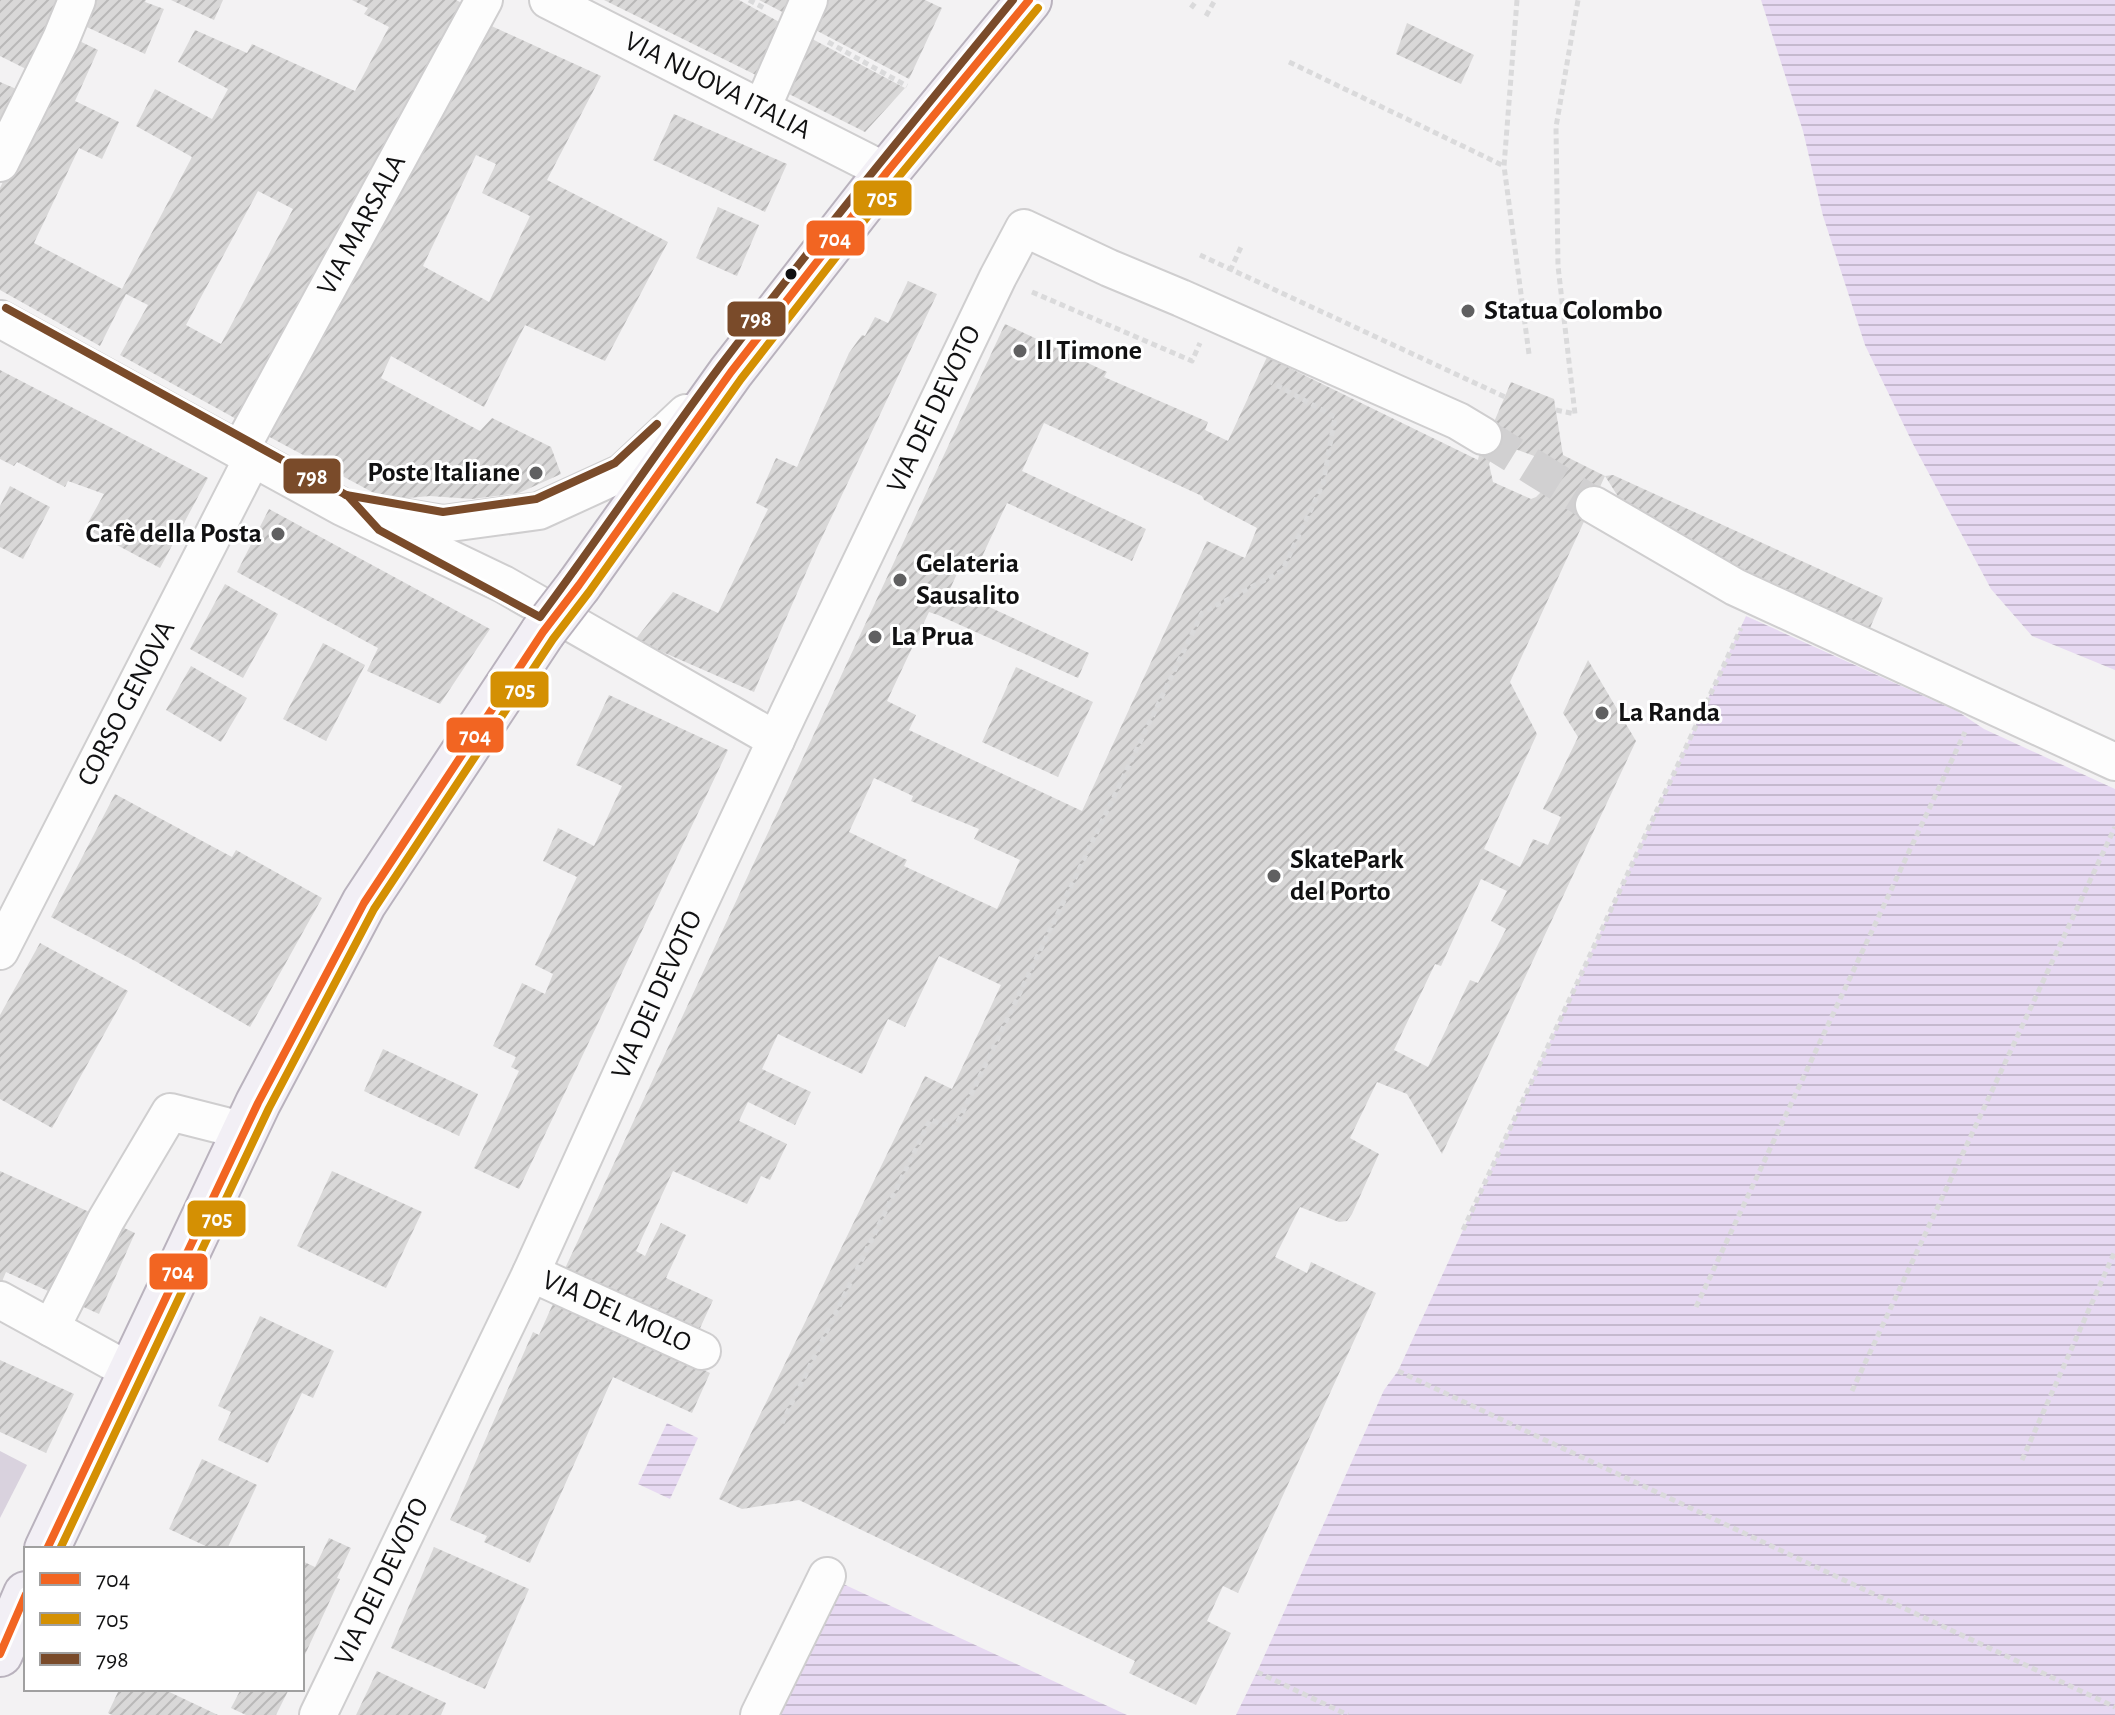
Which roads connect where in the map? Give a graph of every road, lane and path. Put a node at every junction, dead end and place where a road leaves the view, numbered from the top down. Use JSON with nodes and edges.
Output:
{"nodes":[{"id":1,"x":77,"y":0,"type":"edge"},
{"id":2,"x":484,"y":0,"type":"edge"},
{"id":3,"x":548,"y":0,"type":"edge"},
{"id":4,"x":749,"y":0,"type":"edge"},
{"id":5,"x":1029,"y":0,"type":"edge"},
{"id":6,"x":1197,"y":0,"type":"edge"},
{"id":7,"x":1215,"y":0,"type":"edge"},
{"id":8,"x":1517,"y":0,"type":"edge"},
{"id":9,"x":1578,"y":0,"type":"edge"},
{"id":10,"x":1191,"y":8,"type":"dead end"},
{"id":11,"x":803,"y":13,"type":"edge"},
{"id":12,"x":1206,"y":16,"type":"dead end"},
{"id":13,"x":1289,"y":62,"type":"dead end"},
{"id":14,"x":942,"y":105,"type":"junction"},
{"id":15,"x":762,"y":108,"type":"junction"},
{"id":16,"x":0,"y":163,"type":"edge"},
{"id":17,"x":1504,"y":166,"type":"junction"},
{"id":18,"x":887,"y":172,"type":"junction"},
{"id":19,"x":1200,"y":255,"type":"dead end"},
{"id":20,"x":0,"y":319,"type":"edge"},
{"id":21,"x":1200,"y":342,"type":"dead end"},
{"id":22,"x":1212,"y":348,"type":"dead end"},
{"id":23,"x":1529,"y":354,"type":"dead end"},
{"id":24,"x":731,"y":372,"type":"junction"},
{"id":25,"x":1259,"y":375,"type":"dead end"},
{"id":26,"x":1505,"y":397,"type":"dead end"},
{"id":27,"x":1556,"y":410,"type":"dead end"},
{"id":28,"x":1483,"y":436,"type":"tunnel mouth"},
{"id":29,"x":246,"y":453,"type":"junction"},
{"id":30,"x":1594,"y":505,"type":"tunnel mouth"},
{"id":31,"x":342,"y":507,"type":"junction"},
{"id":32,"x":1746,"y":616,"type":"dead end"},
{"id":33,"x":543,"y":632,"type":"junction"},
{"id":34,"x":1970,"y":720,"type":"dead end"},
{"id":35,"x":776,"y":740,"type":"junction"},
{"id":36,"x":2115,"y":762,"type":"edge"},
{"id":37,"x":2115,"y":827,"type":"edge"},
{"id":38,"x":0,"y":951,"type":"edge"},
{"id":39,"x":245,"y":1131,"type":"junction"},
{"id":40,"x":1463,"y":1230,"type":"dead end"},
{"id":41,"x":2115,"y":1251,"type":"edge"},
{"id":42,"x":531,"y":1273,"type":"junction"},
{"id":43,"x":0,"y":1300,"type":"edge"},
{"id":44,"x":1696,"y":1307,"type":"dead end"},
{"id":45,"x":51,"y":1328,"type":"junction"},
{"id":46,"x":702,"y":1351,"type":"dead end"},
{"id":47,"x":1398,"y":1371,"type":"dead end"},
{"id":48,"x":131,"y":1372,"type":"junction"},
{"id":49,"x":1852,"y":1391,"type":"dead end"},
{"id":50,"x":782,"y":1423,"type":"dead end"},
{"id":51,"x":2022,"y":1460,"type":"dead end"},
{"id":52,"x":48,"y":1547,"type":"edge"},
{"id":53,"x":827,"y":1576,"type":"dead end"},
{"id":54,"x":24,"y":1599,"type":"edge"},
{"id":55,"x":0,"y":1654,"type":"edge"},
{"id":56,"x":1257,"y":1672,"type":"dead end"},
{"id":57,"x":2115,"y":1707,"type":"edge"},
{"id":58,"x":318,"y":1715,"type":"edge"},
{"id":59,"x":759,"y":1715,"type":"edge"},
{"id":60,"x":1348,"y":1715,"type":"edge"}],
"edges":[{"from":1,"to":16,"type":"street"},
{"from":2,"to":29,"type":"street","name":"VIA MARSALA"},
{"from":3,"to":15,"type":"street","name":"VIA NUOVA ITALIA"},
{"from":4,"to":11,"type":"path"},
{"from":5,"to":14,"type":"main road"},
{"from":6,"to":10,"type":"path"},
{"from":7,"to":12,"type":"path"},
{"from":8,"to":17,"type":"path"},
{"from":9,"to":27,"type":"path"},
{"from":11,"to":14,"type":"path"},
{"from":11,"to":15,"type":"street"},
{"from":13,"to":17,"type":"path"},
{"from":14,"to":18,"type":"main road"},
{"from":15,"to":18,"type":"street","name":"VIA NUOVA ITALIA"},
{"from":17,"to":23,"type":"path"},
{"from":18,"to":24,"type":"main road"},
{"from":19,"to":26,"type":"path"},
{"from":20,"to":29,"type":"street"},
{"from":21,"to":22,"type":"path"},
{"from":24,"to":31,"type":"street"},
{"from":24,"to":33,"type":"main road","bridge":true},
{"from":25,"to":50,"type":"path"},
{"from":28,"to":35,"type":"street","name":"VIA DEI DEVOTO"},
{"from":29,"to":31,"type":"street"},
{"from":29,"to":38,"type":"street","name":"CORSO GENOVA"},
{"from":30,"to":36,"type":"street"},
{"from":31,"to":33,"type":"street"},
{"from":31,"to":35,"type":"street"},
{"from":32,"to":40,"type":"path"},
{"from":33,"to":39,"type":"main road"},
{"from":34,"to":44,"type":"path"},
{"from":35,"to":42,"type":"street","name":"VIA DEI DEVOTO"},
{"from":37,"to":49,"type":"path"},
{"from":39,"to":45,"type":"street"},
{"from":39,"to":48,"type":"main road"},
{"from":41,"to":51,"type":"path"},
{"from":42,"to":46,"type":"street","name":"VIA DEL MOLO"},
{"from":42,"to":58,"type":"street","name":"VIA DEI DEVOTO"},
{"from":43,"to":45,"type":"street"},
{"from":45,"to":48,"type":"street"},
{"from":47,"to":57,"type":"path"},
{"from":48,"to":52,"type":"main road"},
{"from":53,"to":59,"type":"street"},
{"from":54,"to":55,"type":"main road"},
{"from":56,"to":60,"type":"path"}]}
